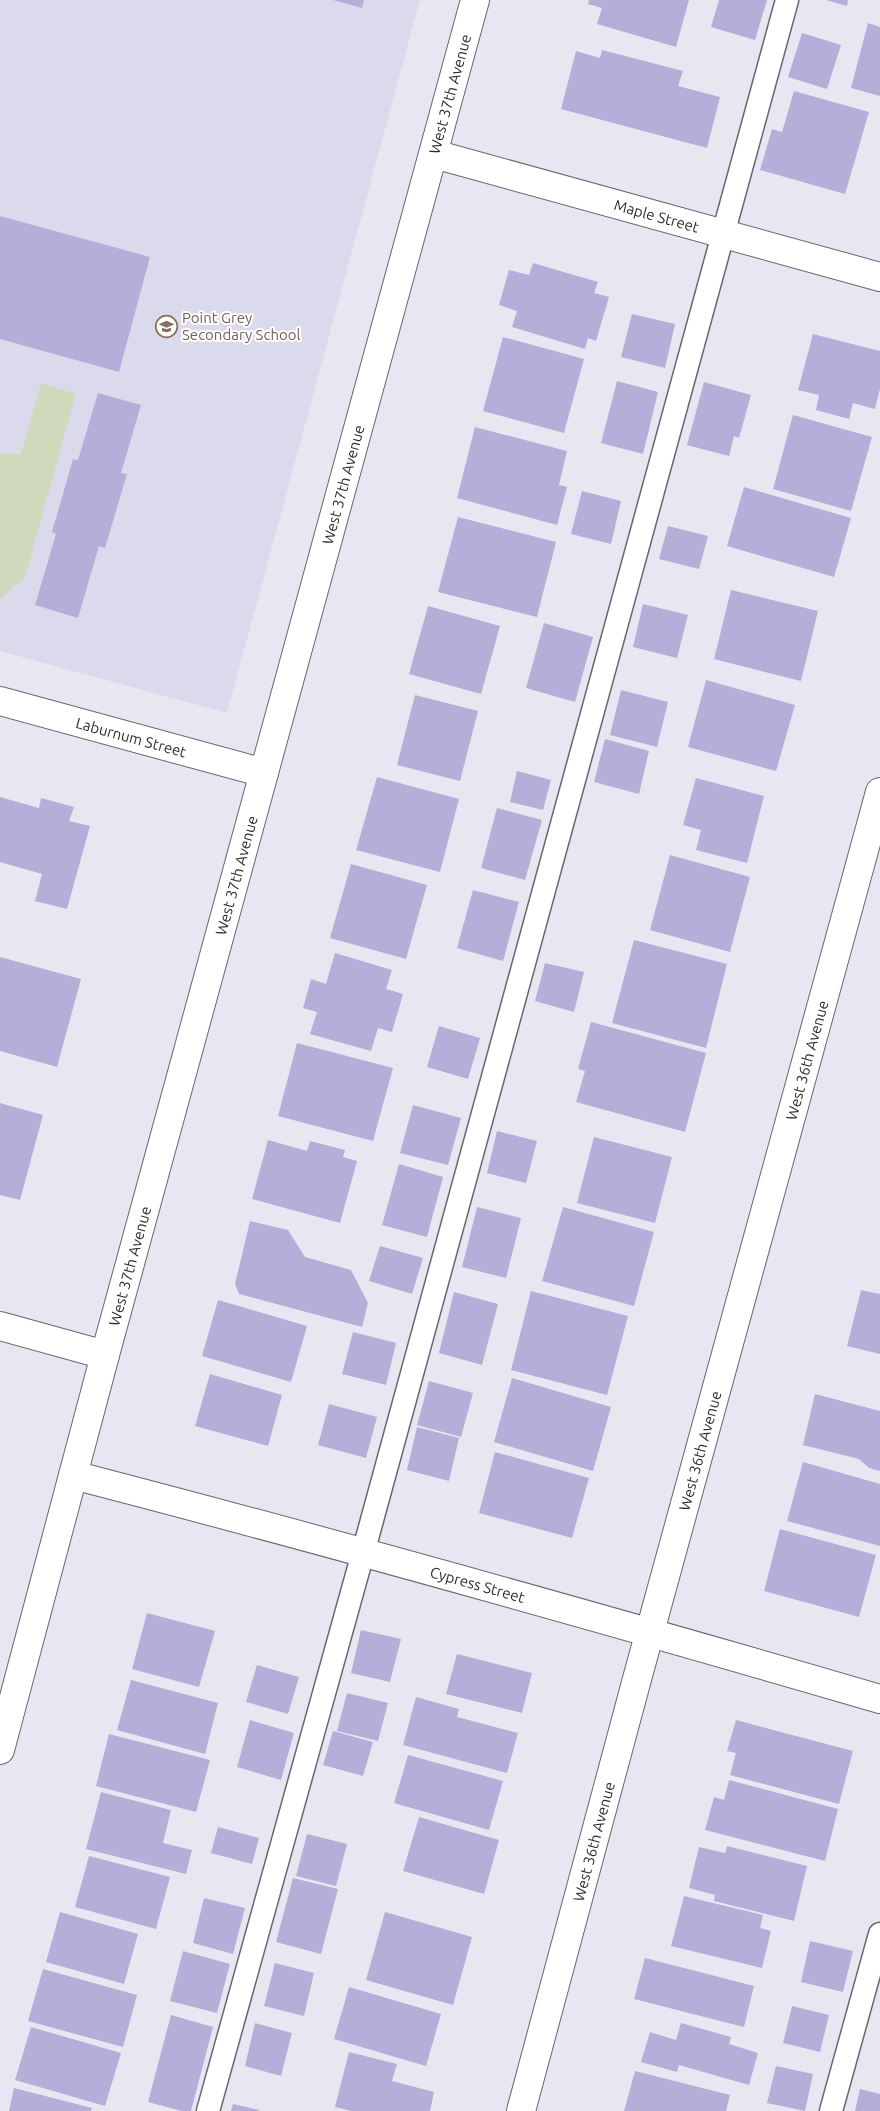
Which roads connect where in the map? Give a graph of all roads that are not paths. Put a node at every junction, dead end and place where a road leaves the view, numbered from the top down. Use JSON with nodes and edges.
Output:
{"nodes":[{"id":1,"x":476,"y":0,"type":"edge"},
{"id":2,"x":787,"y":0,"type":"edge"},
{"id":3,"x":434,"y":154,"type":"junction"},
{"id":4,"x":723,"y":235,"type":"junction"},
{"id":5,"x":880,"y":277,"type":"edge"},
{"id":6,"x":0,"y":701,"type":"edge"},
{"id":7,"x":264,"y":773,"type":"junction"},
{"id":8,"x":880,"y":792,"type":"edge"},
{"id":9,"x":0,"y":1326,"type":"edge"},
{"id":10,"x":105,"y":1355,"type":"junction"},
{"id":11,"x":73,"y":1475,"type":"junction"},
{"id":12,"x":362,"y":1553,"type":"junction"},
{"id":13,"x":650,"y":1633,"type":"junction"},
{"id":14,"x":880,"y":1699,"type":"edge"},
{"id":15,"x":0,"y":1750,"type":"edge"},
{"id":16,"x":880,"y":1934,"type":"edge"},
{"id":17,"x":208,"y":2111,"type":"edge"},
{"id":18,"x":521,"y":2111,"type":"edge"},
{"id":19,"x":831,"y":2111,"type":"edge"}],
"edges":[{"from":1,"to":3,"type":"street","name":"West 37th Avenue"},
{"from":2,"to":4,"type":"lane"},
{"from":3,"to":4,"type":"street","name":"Maple Street"},
{"from":3,"to":7,"type":"street","name":"West 37th Avenue"},
{"from":4,"to":5,"type":"street","name":"Maple Street"},
{"from":4,"to":12,"type":"lane"},
{"from":6,"to":7,"type":"street","name":"Laburnum Street"},
{"from":7,"to":10,"type":"street","name":"West 37th Avenue"},
{"from":8,"to":13,"type":"street","name":"West 36th Avenue"},
{"from":9,"to":10,"type":"street"},
{"from":10,"to":11,"type":"street","name":"West 37th Avenue"},
{"from":11,"to":12,"type":"street","name":"Cypress Street"},
{"from":11,"to":15,"type":"street","name":"West 37th Avenue"},
{"from":12,"to":13,"type":"street","name":"Cypress Street"},
{"from":12,"to":17,"type":"lane"},
{"from":13,"to":14,"type":"street","name":"Cypress Street"},
{"from":13,"to":18,"type":"street","name":"West 36th Avenue"},
{"from":16,"to":19,"type":"lane"}]}
